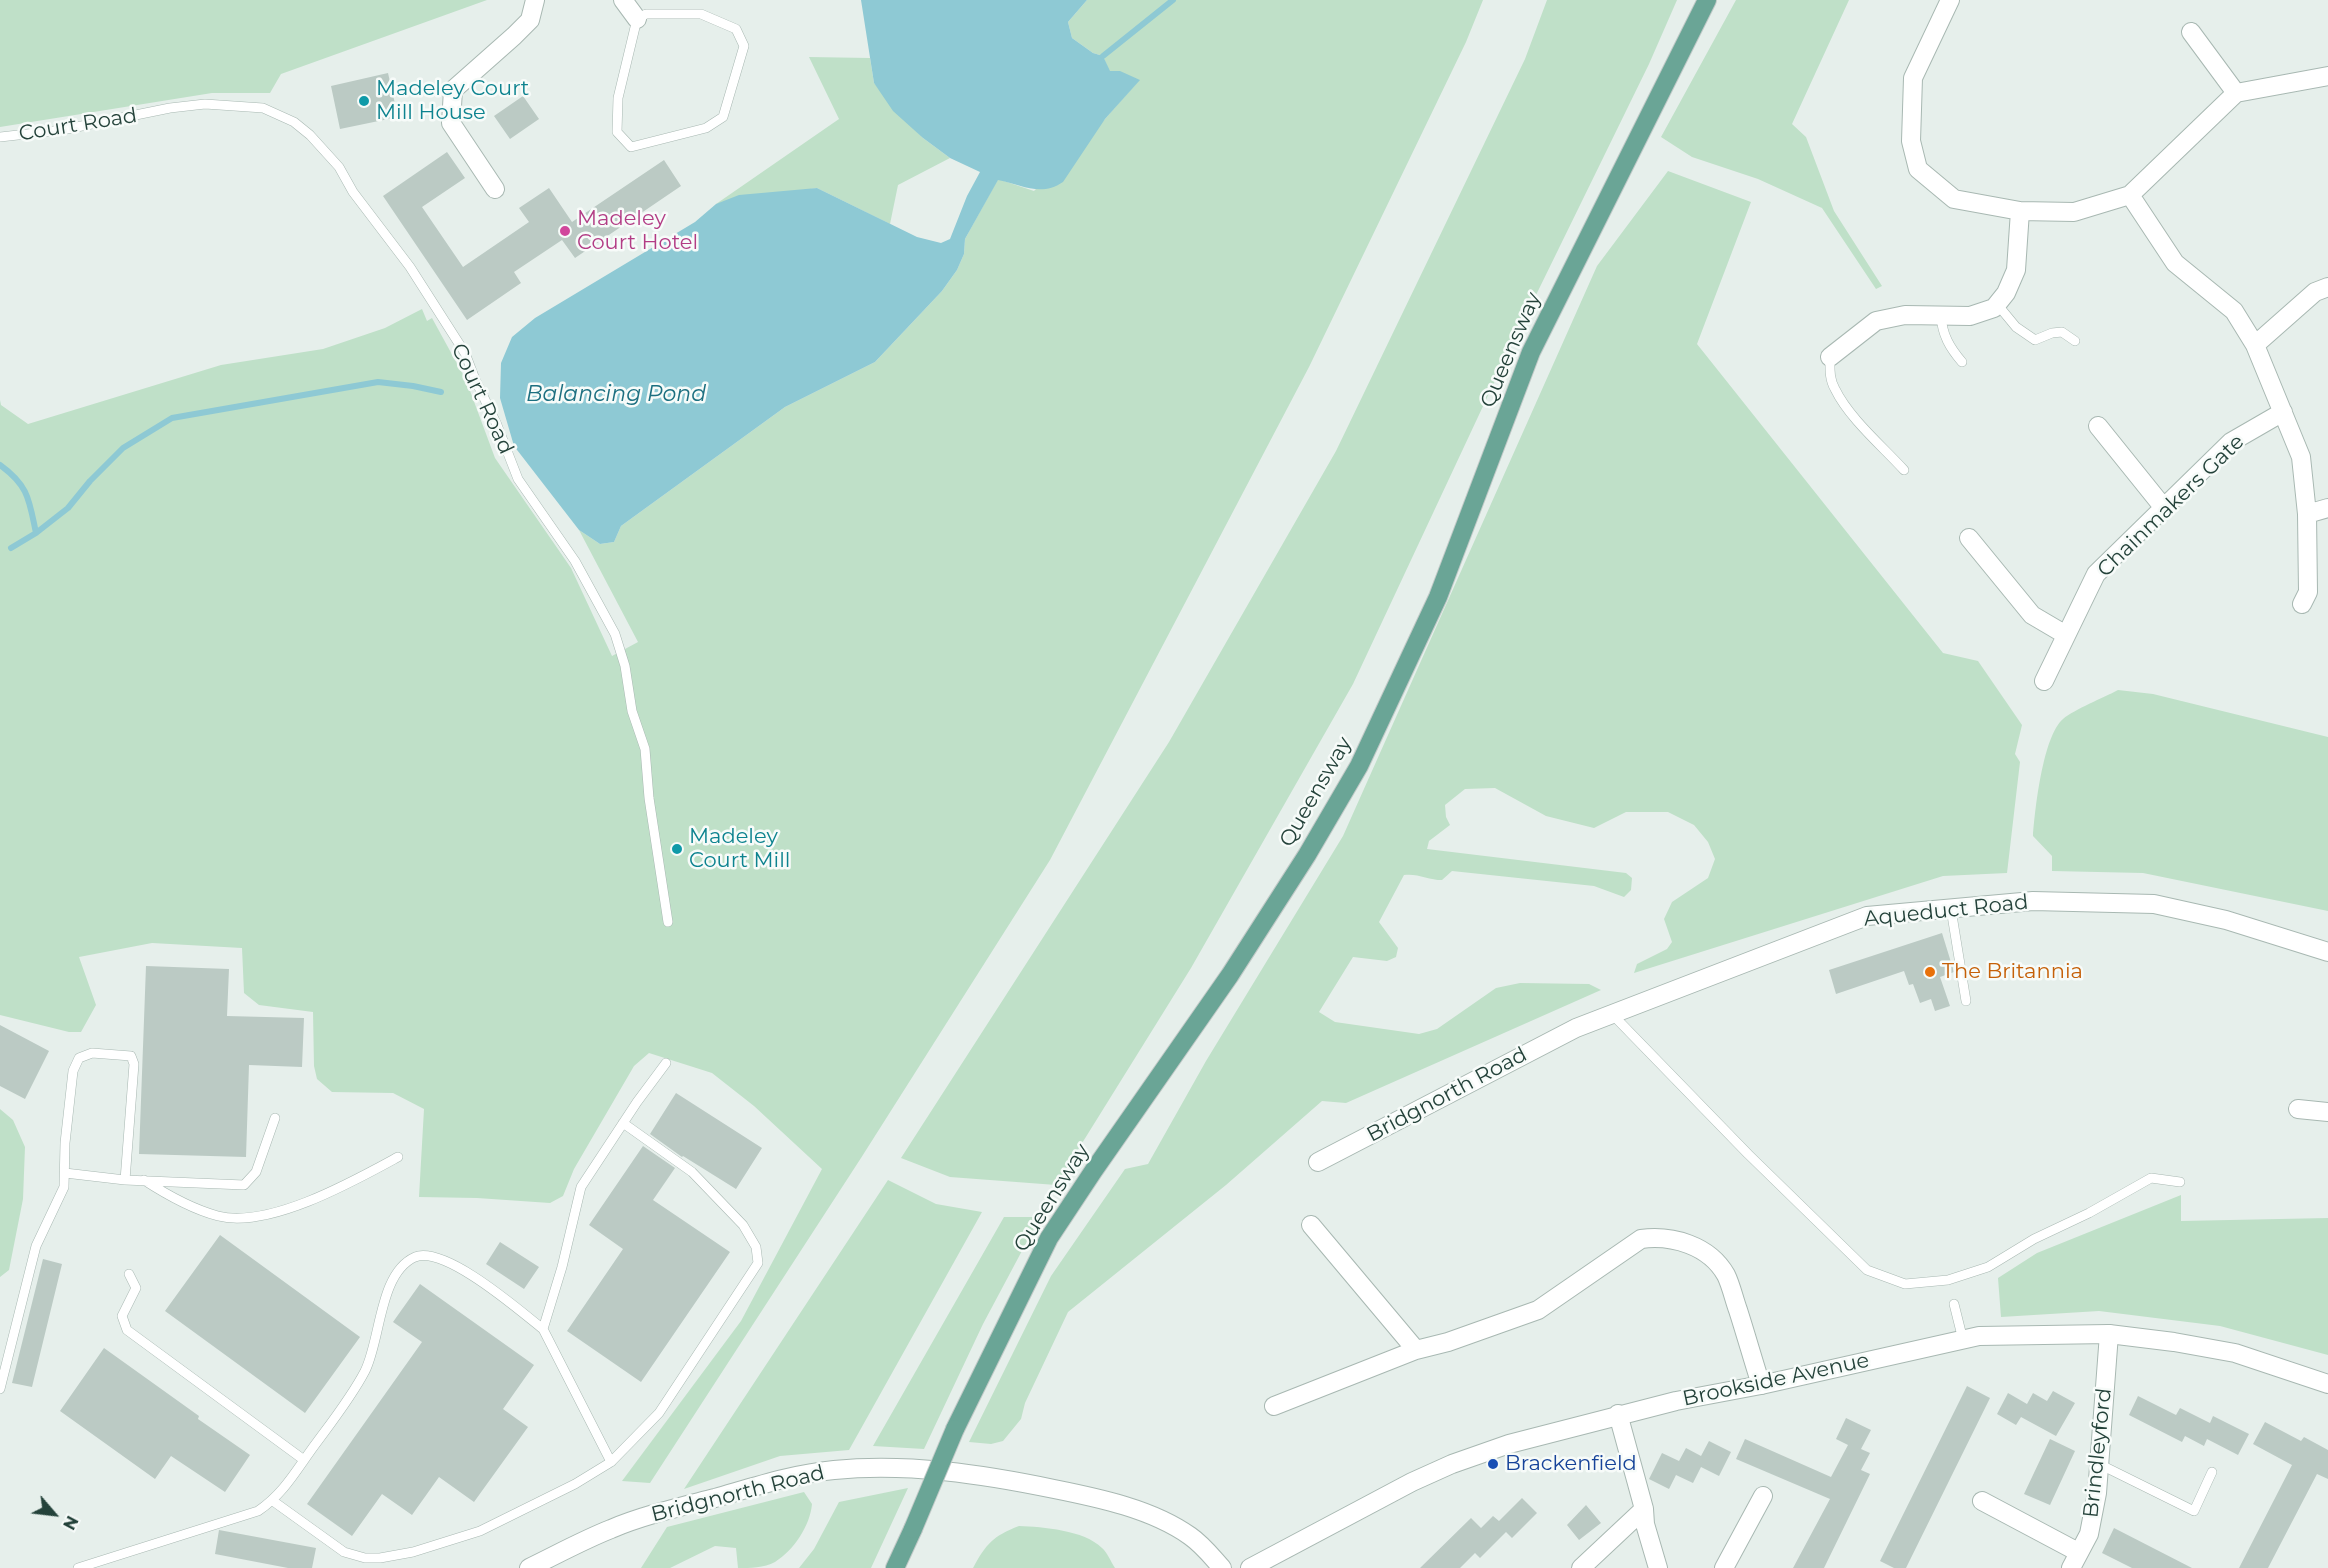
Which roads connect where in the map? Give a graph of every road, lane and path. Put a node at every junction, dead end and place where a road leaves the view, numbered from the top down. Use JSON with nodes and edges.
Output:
{"nodes":[{"id":1,"x":535,"y":0,"type":"edge"},
{"id":2,"x":623,"y":0,"type":"edge"},
{"id":3,"x":1707,"y":0,"type":"edge"},
{"id":4,"x":1950,"y":0,"type":"edge"},
{"id":5,"x":637,"y":19,"type":"junction"},
{"id":6,"x":2191,"y":32,"type":"dead end"},
{"id":7,"x":2328,"y":76,"type":"edge"},
{"id":8,"x":2236,"y":93,"type":"junction"},
{"id":9,"x":0,"y":137,"type":"edge"},
{"id":10,"x":495,"y":189,"type":"dead end"},
{"id":11,"x":2130,"y":195,"type":"junction"},
{"id":12,"x":2020,"y":211,"type":"junction"},
{"id":13,"x":2328,"y":287,"type":"edge"},
{"id":14,"x":1997,"y":304,"type":"junction"},
{"id":15,"x":1941,"y":315,"type":"junction"},
{"id":16,"x":2075,"y":341,"type":"dead end"},
{"id":17,"x":2255,"y":345,"type":"junction"},
{"id":18,"x":1830,"y":357,"type":"joint"},
{"id":19,"x":1962,"y":362,"type":"dead end"},
{"id":20,"x":2283,"y":412,"type":"junction"},
{"id":21,"x":2098,"y":426,"type":"dead end"},
{"id":22,"x":1904,"y":470,"type":"dead end"},
{"id":23,"x":2164,"y":508,"type":"junction"},
{"id":24,"x":2328,"y":508,"type":"edge"},
{"id":25,"x":2307,"y":513,"type":"junction"},
{"id":26,"x":1969,"y":538,"type":"dead end"},
{"id":27,"x":2302,"y":604,"type":"dead end"},
{"id":28,"x":2066,"y":635,"type":"junction"},
{"id":29,"x":2044,"y":681,"type":"dead end"},
{"id":30,"x":1951,"y":909,"type":"junction"},
{"id":31,"x":668,"y":922,"type":"dead end"},
{"id":32,"x":2328,"y":952,"type":"edge"},
{"id":33,"x":1966,"y":1001,"type":"dead end"},
{"id":34,"x":1611,"y":1013,"type":"junction"},
{"id":35,"x":1576,"y":1028,"type":"joint"},
{"id":36,"x":666,"y":1063,"type":"dead end"},
{"id":37,"x":2298,"y":1109,"type":"dead end"},
{"id":38,"x":2328,"y":1112,"type":"edge"},
{"id":39,"x":275,"y":1118,"type":"dead end"},
{"id":40,"x":623,"y":1123,"type":"junction"},
{"id":41,"x":398,"y":1157,"type":"dead end"},
{"id":42,"x":1318,"y":1162,"type":"dead end"},
{"id":43,"x":65,"y":1173,"type":"junction"},
{"id":44,"x":125,"y":1180,"type":"junction"},
{"id":45,"x":144,"y":1180,"type":"junction"},
{"id":46,"x":2180,"y":1182,"type":"dead end"},
{"id":47,"x":1311,"y":1225,"type":"dead end"},
{"id":48,"x":129,"y":1274,"type":"dead end"},
{"id":49,"x":1954,"y":1305,"type":"dead end"},
{"id":50,"x":543,"y":1329,"type":"junction"},
{"id":51,"x":2109,"y":1334,"type":"junction"},
{"id":52,"x":1963,"y":1340,"type":"junction"},
{"id":53,"x":1416,"y":1350,"type":"junction"},
{"id":54,"x":2328,"y":1384,"type":"edge"},
{"id":55,"x":1761,"y":1385,"type":"junction"},
{"id":56,"x":0,"y":1389,"type":"edge"},
{"id":57,"x":1274,"y":1406,"type":"dead end"},
{"id":58,"x":1617,"y":1414,"type":"junction"},
{"id":59,"x":304,"y":1460,"type":"junction"},
{"id":60,"x":611,"y":1462,"type":"junction"},
{"id":61,"x":2099,"y":1464,"type":"junction"},
{"id":62,"x":2212,"y":1472,"type":"dead end"},
{"id":63,"x":1763,"y":1496,"type":"dead end"},
{"id":64,"x":273,"y":1501,"type":"junction"},
{"id":65,"x":1982,"y":1501,"type":"dead end"},
{"id":66,"x":1644,"y":1509,"type":"junction"},
{"id":67,"x":2075,"y":1560,"type":"edge"},
{"id":68,"x":78,"y":1568,"type":"edge"},
{"id":69,"x":529,"y":1568,"type":"edge"},
{"id":70,"x":895,"y":1568,"type":"edge"},
{"id":71,"x":1222,"y":1568,"type":"edge"},
{"id":72,"x":1250,"y":1568,"type":"edge"},
{"id":73,"x":1581,"y":1568,"type":"edge"},
{"id":74,"x":1658,"y":1568,"type":"edge"},
{"id":75,"x":1724,"y":1568,"type":"edge"}],
"edges":[{"from":1,"to":10,"type":"street"},
{"from":2,"to":5,"type":"street"},
{"from":3,"to":70,"type":"main road","name":"Queensway","bridge":true},
{"from":4,"to":12,"type":"street"},
{"from":5,"to":5,"type":"lane"},
{"from":6,"to":8,"type":"street"},
{"from":7,"to":8,"type":"street"},
{"from":8,"to":11,"type":"street"},
{"from":9,"to":31,"type":"lane","name":"Court Road"},
{"from":11,"to":12,"type":"street"},
{"from":11,"to":17,"type":"street"},
{"from":12,"to":14,"type":"street"},
{"from":13,"to":17,"type":"street"},
{"from":14,"to":15,"type":"street"},
{"from":14,"to":16,"type":"lane"},
{"from":15,"to":18,"type":"street"},
{"from":15,"to":19,"type":"lane"},
{"from":17,"to":20,"type":"street"},
{"from":18,"to":22,"type":"lane"},
{"from":20,"to":23,"type":"street","name":"Chainmakers Gate"},
{"from":20,"to":25,"type":"street"},
{"from":21,"to":23,"type":"street"},
{"from":23,"to":28,"type":"street","name":"Chainmakers Gate"},
{"from":24,"to":25,"type":"street"},
{"from":25,"to":27,"type":"street"},
{"from":26,"to":28,"type":"street"},
{"from":28,"to":29,"type":"street","name":"Chainmakers Gate"},
{"from":30,"to":32,"type":"street","name":"Aqueduct Road"},
{"from":30,"to":33,"type":"lane"},
{"from":30,"to":34,"type":"street","name":"Aqueduct Road"},
{"from":34,"to":35,"type":"street","name":"Aqueduct Road"},
{"from":34,"to":46,"type":"lane"},
{"from":35,"to":42,"type":"street","name":"Bridgnorth Road"},
{"from":36,"to":40,"type":"lane"},
{"from":37,"to":38,"type":"street"},
{"from":39,"to":45,"type":"lane"},
{"from":40,"to":50,"type":"lane"},
{"from":40,"to":60,"type":"lane"},
{"from":41,"to":45,"type":"lane"},
{"from":43,"to":44,"type":"lane"},
{"from":43,"to":44,"type":"lane"},
{"from":43,"to":56,"type":"lane"},
{"from":44,"to":45,"type":"lane"},
{"from":47,"to":53,"type":"street"},
{"from":48,"to":59,"type":"lane"},
{"from":49,"to":52,"type":"lane"},
{"from":50,"to":59,"type":"lane"},
{"from":50,"to":60,"type":"lane"},
{"from":51,"to":52,"type":"street","name":"Brookside Avenue"},
{"from":51,"to":54,"type":"street","name":"Brookside Avenue"},
{"from":51,"to":61,"type":"street","name":"Brindleyford"},
{"from":52,"to":55,"type":"street","name":"Brookside Avenue"},
{"from":53,"to":55,"type":"street"},
{"from":53,"to":57,"type":"street"},
{"from":55,"to":58,"type":"street","name":"Brookside Avenue"},
{"from":58,"to":66,"type":"street"},
{"from":58,"to":72,"type":"street","name":"Brookside Avenue"},
{"from":59,"to":64,"type":"lane"},
{"from":60,"to":64,"type":"lane"},
{"from":61,"to":62,"type":"lane"},
{"from":61,"to":67,"type":"street","name":"Brindleyford"},
{"from":63,"to":75,"type":"street"},
{"from":64,"to":68,"type":"lane"},
{"from":65,"to":67,"type":"street"},
{"from":66,"to":73,"type":"street"},
{"from":66,"to":74,"type":"street"},
{"from":69,"to":71,"type":"street","name":"Bridgnorth Road"}]}
